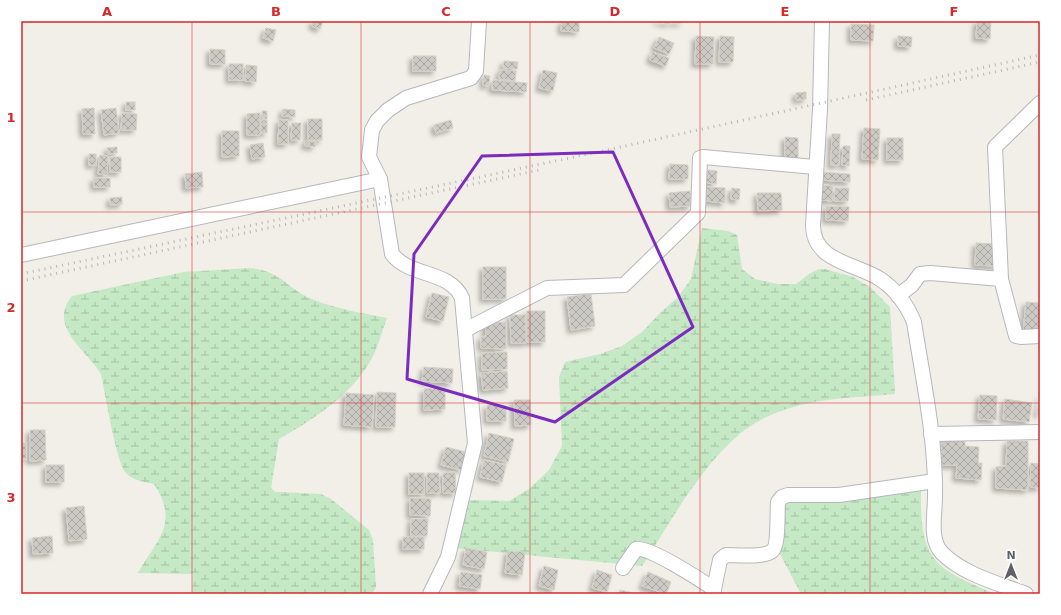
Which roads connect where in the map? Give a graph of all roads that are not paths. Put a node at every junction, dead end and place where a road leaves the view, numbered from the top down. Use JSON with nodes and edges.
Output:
{"nodes":[{"id":1,"x":479,"y":21,"type":"edge"},
{"id":2,"x":822,"y":21,"type":"edge"},
{"id":3,"x":1040,"y":103,"type":"edge"},
{"id":4,"x":815,"y":167,"type":"junction"},
{"id":5,"x":380,"y":179,"type":"junction"},
{"id":6,"x":21,"y":256,"type":"edge"},
{"id":7,"x":1002,"y":279,"type":"junction"},
{"id":8,"x":898,"y":296,"type":"junction"},
{"id":9,"x":465,"y":330,"type":"junction"},
{"id":10,"x":1040,"y":336,"type":"edge"},
{"id":11,"x":1040,"y":432,"type":"edge"},
{"id":12,"x":931,"y":434,"type":"junction"},
{"id":13,"x":935,"y":481,"type":"junction"},
{"id":14,"x":623,"y":568,"type":"dead end"},
{"id":15,"x":714,"y":591,"type":"edge"},
{"id":16,"x":430,"y":594,"type":"edge"},
{"id":17,"x":1026,"y":594,"type":"edge"}],
"edges":[{"from":1,"to":5,"type":"street"},
{"from":2,"to":4,"type":"street"},
{"from":3,"to":7,"type":"street"},
{"from":4,"to":8,"type":"street"},
{"from":4,"to":9,"type":"street"},
{"from":5,"to":6,"type":"street"},
{"from":5,"to":9,"type":"street"},
{"from":7,"to":8,"type":"street"},
{"from":7,"to":10,"type":"street"},
{"from":8,"to":12,"type":"street"},
{"from":9,"to":16,"type":"street"},
{"from":11,"to":12,"type":"street"},
{"from":12,"to":13,"type":"street"},
{"from":13,"to":15,"type":"street"},
{"from":13,"to":17,"type":"street"},
{"from":14,"to":15,"type":"street"}]}
